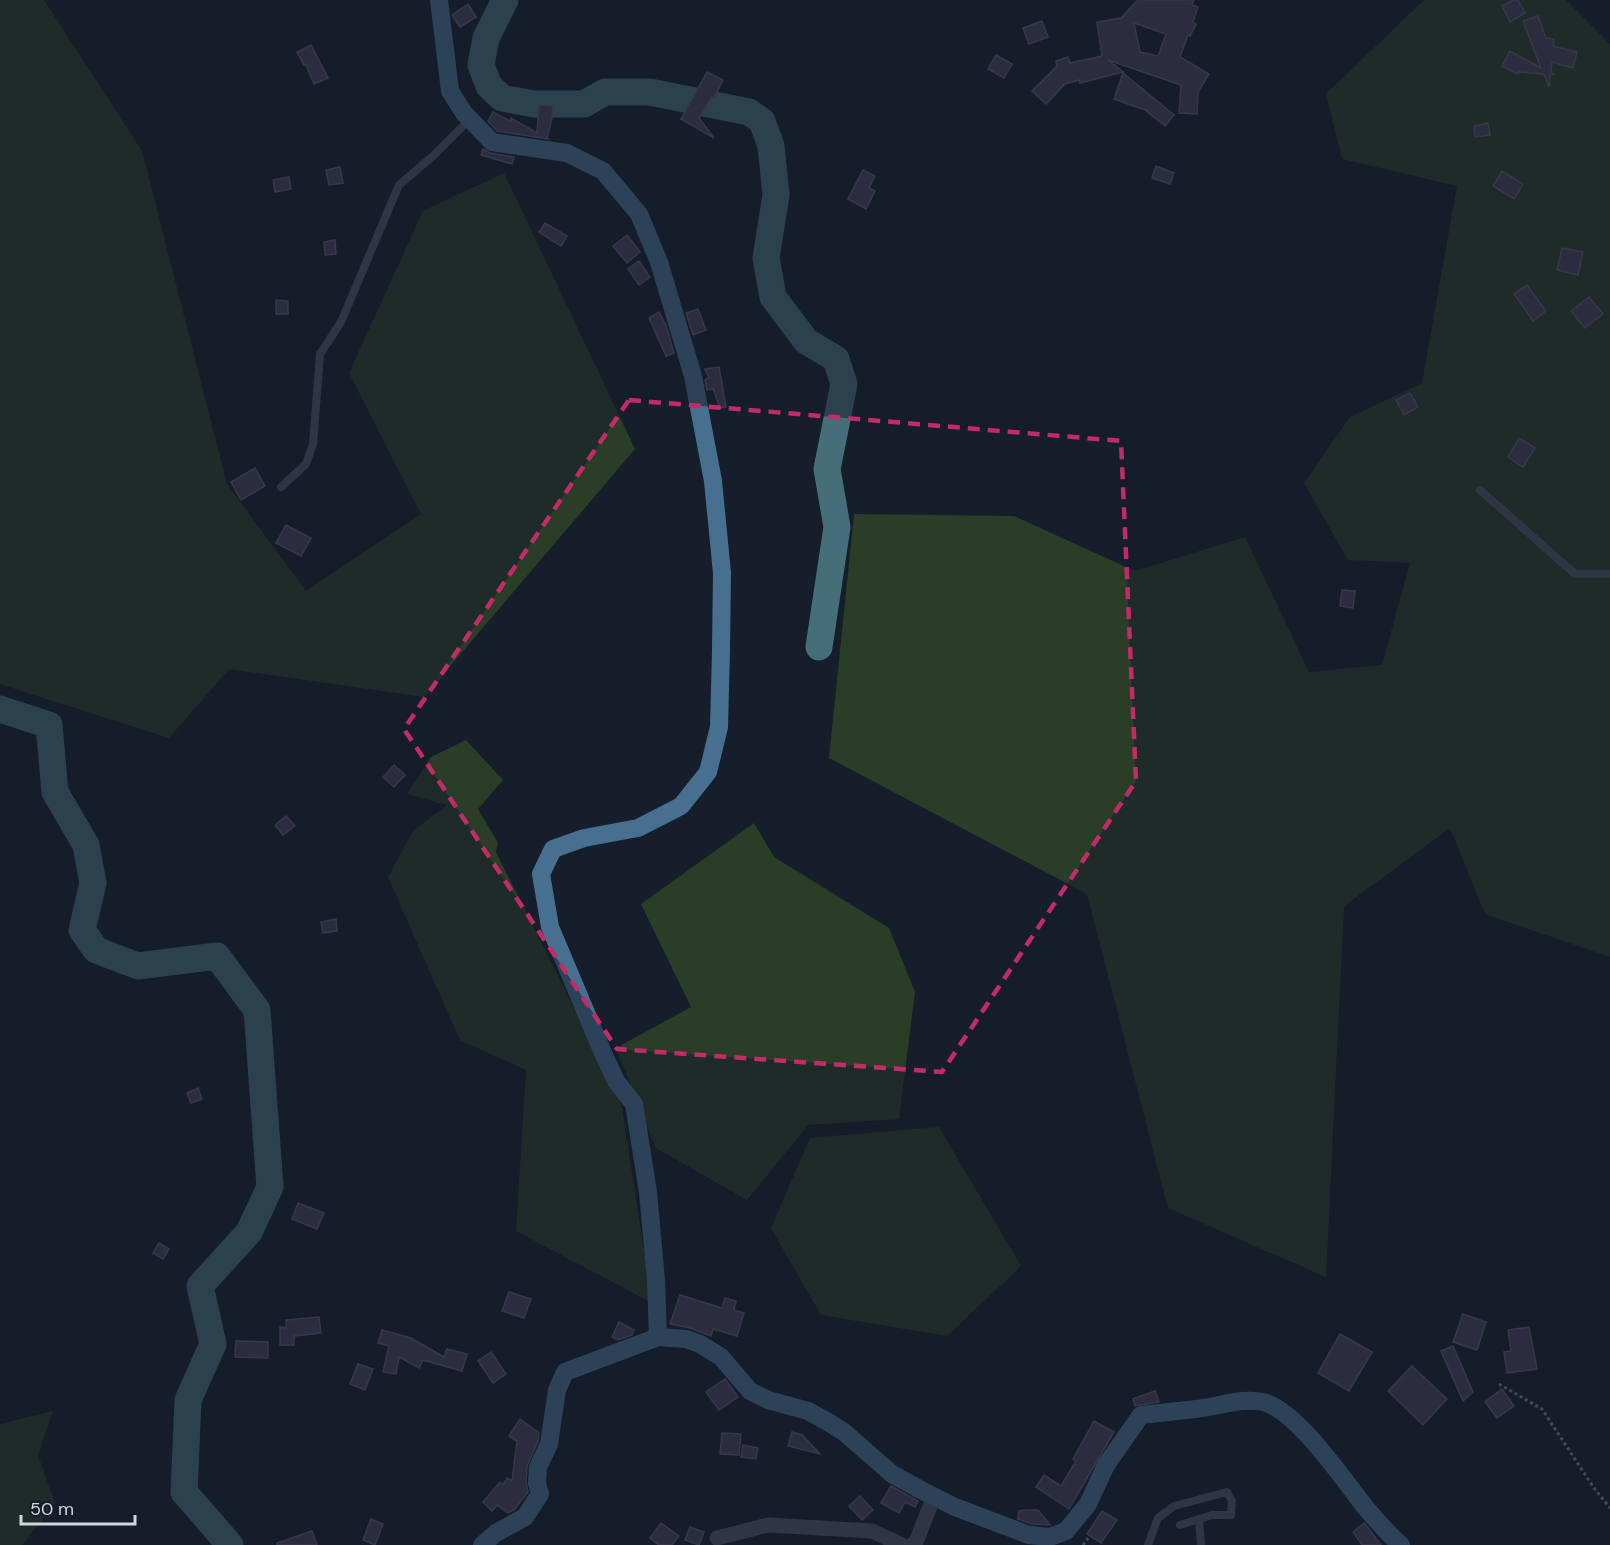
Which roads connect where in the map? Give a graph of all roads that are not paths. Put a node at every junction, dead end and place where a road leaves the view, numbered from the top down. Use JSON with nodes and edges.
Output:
{"nodes":[{"id":1,"x":439,"y":0,"type":"edge"},
{"id":2,"x":470,"y":119,"type":"junction"},
{"id":3,"x":281,"y":487,"type":"dead end"},
{"id":4,"x":1480,"y":490,"type":"dead end"},
{"id":5,"x":1610,"y":574,"type":"edge"},
{"id":6,"x":658,"y":1336,"type":"junction"},
{"id":7,"x":934,"y":1496,"type":"junction"},
{"id":8,"x":1198,"y":1519,"type":"junction"},
{"id":9,"x":1180,"y":1525,"type":"dead end"},
{"id":10,"x":717,"y":1538,"type":"dead end"},
{"id":11,"x":1050,"y":1541,"type":"edge"},
{"id":12,"x":482,"y":1545,"type":"edge"},
{"id":13,"x":902,"y":1545,"type":"edge"},
{"id":14,"x":912,"y":1545,"type":"edge"},
{"id":15,"x":1148,"y":1545,"type":"edge"},
{"id":16,"x":1201,"y":1545,"type":"edge"},
{"id":17,"x":1401,"y":1545,"type":"edge"}],
"edges":[{"from":1,"to":2,"type":"street"},
{"from":2,"to":3,"type":"lane"},
{"from":2,"to":6,"type":"street"},
{"from":4,"to":5,"type":"lane"},
{"from":6,"to":7,"type":"street"},
{"from":6,"to":12,"type":"street"},
{"from":7,"to":11,"type":"street"},
{"from":7,"to":14,"type":"street"},
{"from":8,"to":9,"type":"lane"},
{"from":8,"to":15,"type":"lane"},
{"from":8,"to":16,"type":"lane"},
{"from":10,"to":13,"type":"street"},
{"from":11,"to":17,"type":"street"}]}
